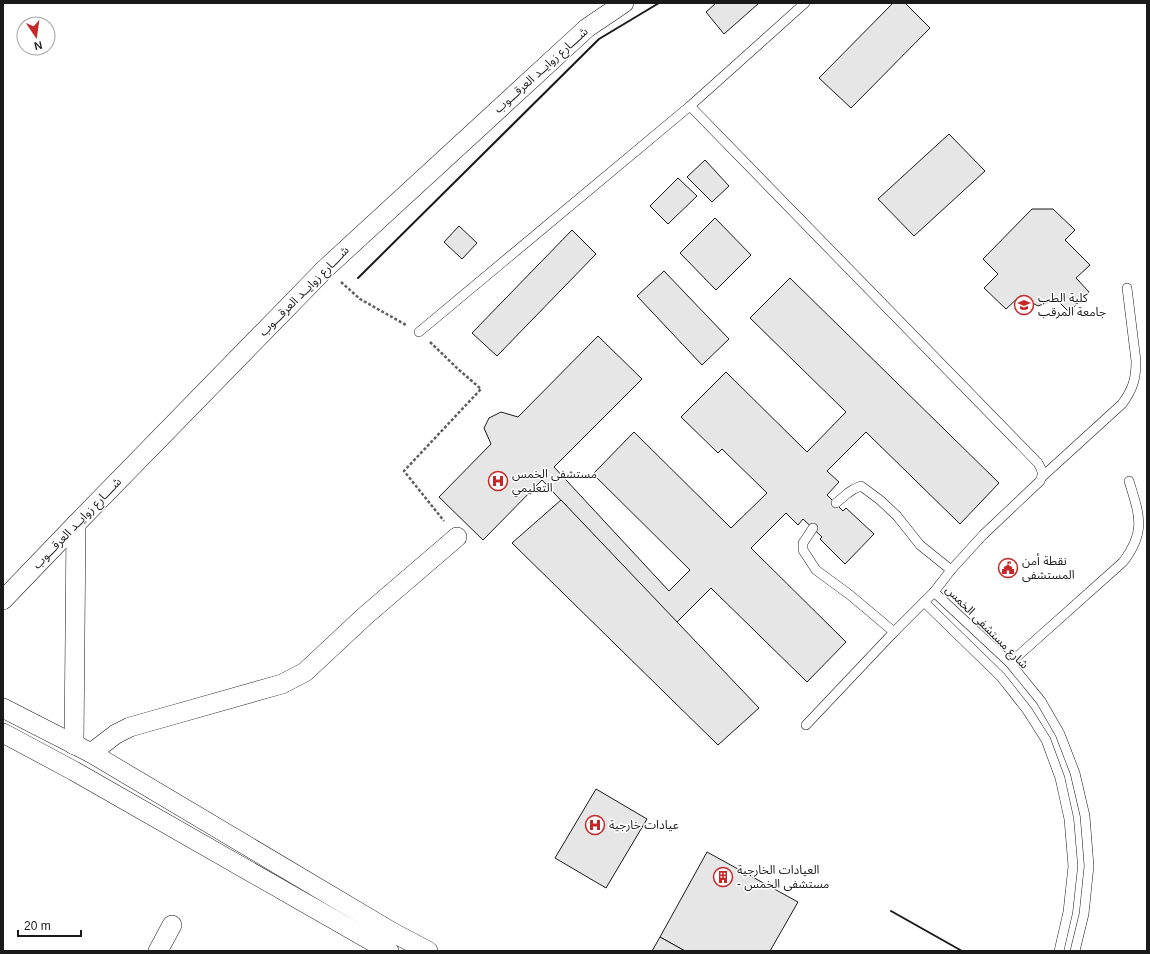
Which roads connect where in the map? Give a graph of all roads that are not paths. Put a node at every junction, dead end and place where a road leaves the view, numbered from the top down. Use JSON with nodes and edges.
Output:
{"nodes":[{"id":1,"x":624,"y":3,"type":"edge"},
{"id":2,"x":805,"y":3,"type":"edge"},
{"id":3,"x":690,"y":106,"type":"junction"},
{"id":4,"x":1127,"y":288,"type":"dead end"},
{"id":5,"x":420,"y":332,"type":"road end"},
{"id":6,"x":1042,"y":476,"type":"junction"},
{"id":7,"x":1129,"y":481,"type":"dead end"},
{"id":8,"x":836,"y":503,"type":"dead end"},
{"id":9,"x":76,"y":524,"type":"junction"},
{"id":10,"x":813,"y":528,"type":"dead end"},
{"id":11,"x":457,"y":537,"type":"road end"},
{"id":12,"x":951,"y":570,"type":"junction"},
{"id":13,"x":934,"y":592,"type":"junction"},
{"id":14,"x":3,"y":600,"type":"edge"},
{"id":15,"x":924,"y":602,"type":"junction"},
{"id":16,"x":894,"y":632,"type":"junction"},
{"id":17,"x":1010,"y":663,"type":"junction"},
{"id":18,"x":3,"y":708,"type":"edge"},
{"id":19,"x":806,"y":725,"type":"dead end"},
{"id":20,"x":3,"y":733,"type":"edge"},
{"id":21,"x":74,"y":745,"type":"junction"},
{"id":22,"x":91,"y":753,"type":"junction"},
{"id":23,"x":172,"y":925,"type":"dead end"},
{"id":24,"x":386,"y":945,"type":"edge"},
{"id":25,"x":158,"y":951,"type":"edge"},
{"id":26,"x":428,"y":951,"type":"edge"},
{"id":27,"x":1059,"y":951,"type":"edge"},
{"id":28,"x":1075,"y":951,"type":"edge"}],
"edges":[{"from":1,"to":9,"type":"street","name":"شــــارع زوايــد العرقـــوب"},
{"from":2,"to":3,"type":"lane"},
{"from":3,"to":5,"type":"lane"},
{"from":3,"to":6,"type":"lane"},
{"from":4,"to":6,"type":"lane"},
{"from":6,"to":12,"type":"lane"},
{"from":7,"to":17,"type":"lane"},
{"from":8,"to":12,"type":"lane"},
{"from":9,"to":14,"type":"street","name":"شــــارع زوايــد العرقـــوب"},
{"from":9,"to":21,"type":"street"},
{"from":10,"to":16,"type":"lane"},
{"from":11,"to":22,"type":"street"},
{"from":12,"to":13,"type":"lane"},
{"from":13,"to":15,"type":"lane"},
{"from":13,"to":17,"type":"lane","name":"شارع مستشفى الخمس"},
{"from":15,"to":16,"type":"lane"},
{"from":15,"to":27,"type":"lane","name":"شارع مستشفى الخمس"},
{"from":16,"to":19,"type":"lane"},
{"from":17,"to":28,"type":"lane","name":"شارع مستشفى الخمس"},
{"from":18,"to":21,"type":"street"},
{"from":20,"to":24,"type":"street"},
{"from":21,"to":22,"type":"street"},
{"from":22,"to":24,"type":"street"},
{"from":23,"to":25,"type":"street"},
{"from":24,"to":26,"type":"street"}]}
